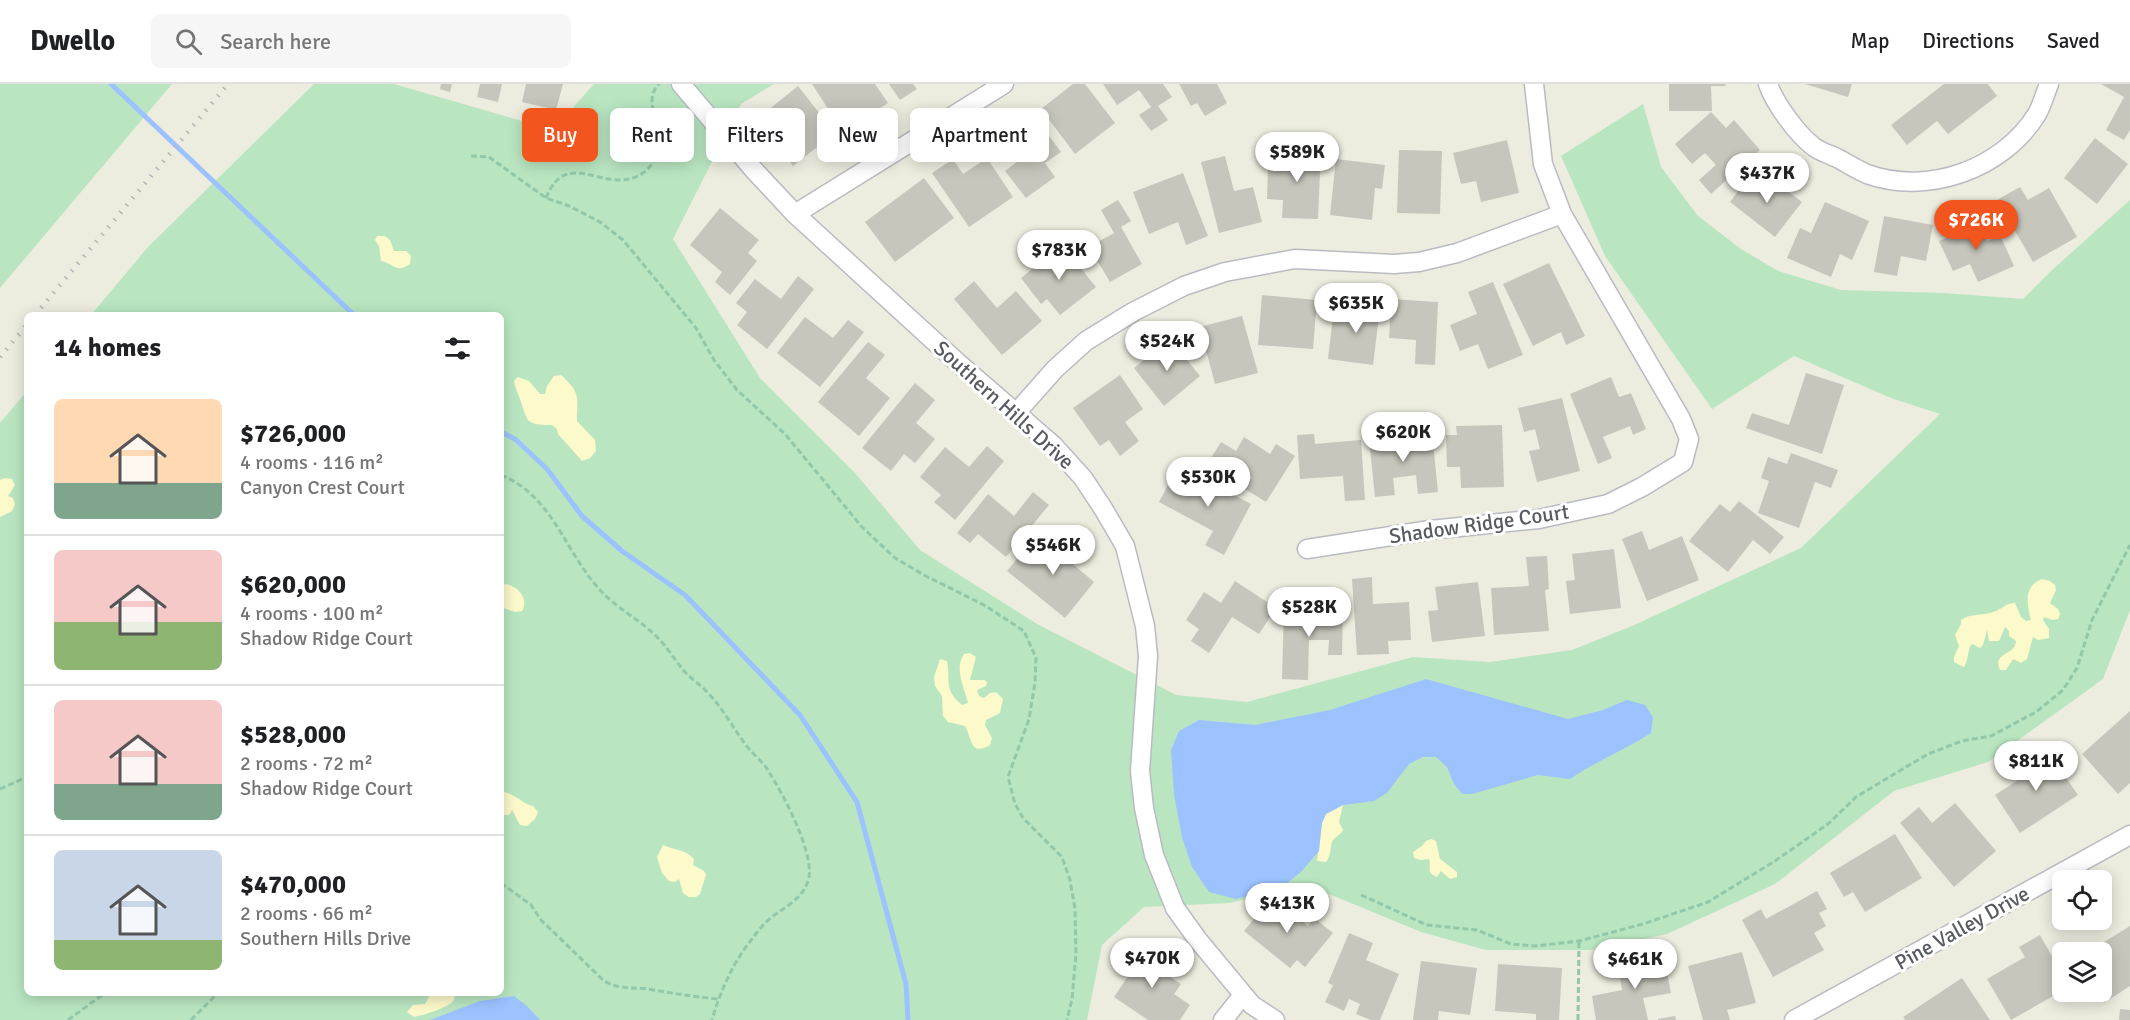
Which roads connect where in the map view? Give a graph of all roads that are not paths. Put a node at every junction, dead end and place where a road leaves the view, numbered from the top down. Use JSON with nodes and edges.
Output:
{"nodes":[{"id":1,"x":681,"y":84,"type":"edge"},
{"id":2,"x":1004,"y":84,"type":"edge"},
{"id":3,"x":1534,"y":84,"type":"edge"},
{"id":4,"x":1768,"y":84,"type":"edge"},
{"id":5,"x":2049,"y":84,"type":"edge"},
{"id":6,"x":795,"y":214,"type":"junction"},
{"id":7,"x":1562,"y":214,"type":"junction"},
{"id":8,"x":1016,"y":413,"type":"junction"},
{"id":9,"x":1307,"y":549,"type":"dead end"},
{"id":10,"x":2129,"y":839,"type":"edge"},
{"id":11,"x":1244,"y":995,"type":"junction"},
{"id":12,"x":1263,"y":1017,"type":"edge"},
{"id":13,"x":1223,"y":1020,"type":"edge"},
{"id":14,"x":1794,"y":1020,"type":"edge"}],
"edges":[{"from":1,"to":6,"type":"street","name":"Southern Hills Drive"},
{"from":2,"to":6,"type":"street"},
{"from":3,"to":7,"type":"street","name":"Shadow Ridge Court"},
{"from":4,"to":5,"type":"street"},
{"from":6,"to":8,"type":"street","name":"Southern Hills Drive"},
{"from":7,"to":8,"type":"street"},
{"from":7,"to":9,"type":"street","name":"Shadow Ridge Court"},
{"from":8,"to":11,"type":"street","name":"Southern Hills Drive"},
{"from":10,"to":14,"type":"street","name":"Pine Valley Drive"},
{"from":11,"to":12,"type":"street","name":"Southern Hills Drive"},
{"from":11,"to":13,"type":"street"}]}
